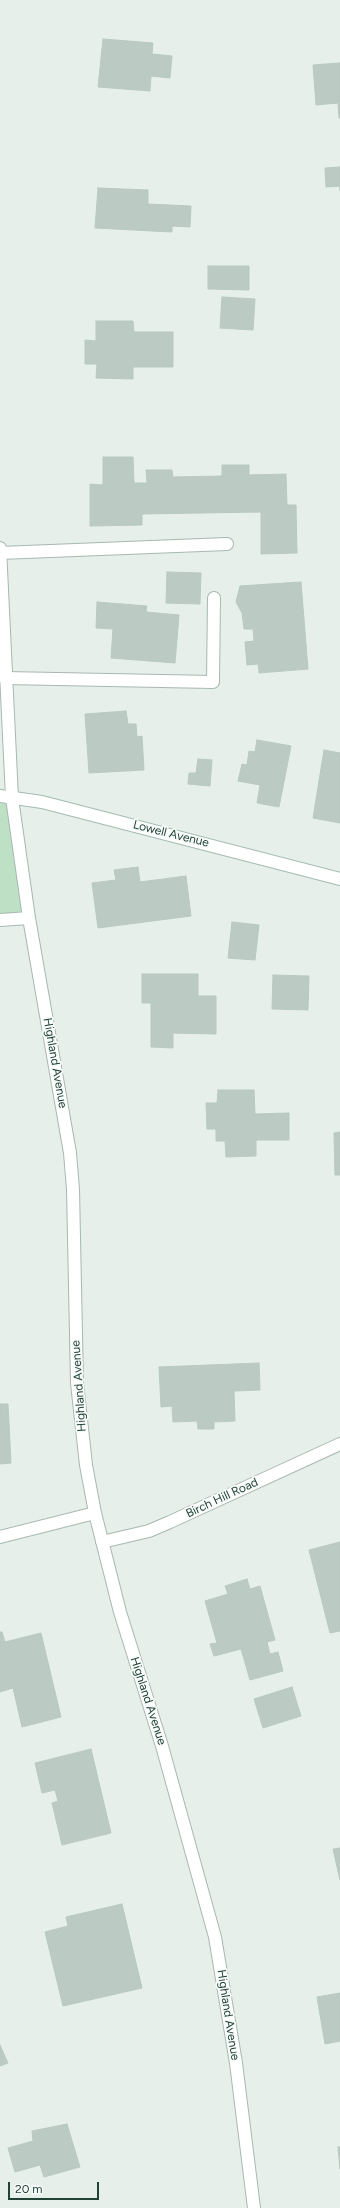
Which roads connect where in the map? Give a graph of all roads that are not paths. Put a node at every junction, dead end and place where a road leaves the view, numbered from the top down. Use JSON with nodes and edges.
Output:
{"nodes":[{"id":1,"x":227,"y":544,"type":"dead end"},
{"id":2,"x":0,"y":548,"type":"edge"},
{"id":3,"x":0,"y":553,"type":"edge"},
{"id":4,"x":214,"y":598,"type":"dead end"},
{"id":5,"x":5,"y":678,"type":"junction"},
{"id":6,"x":0,"y":796,"type":"edge"},
{"id":7,"x":12,"y":798,"type":"junction"},
{"id":8,"x":340,"y":879,"type":"edge"},
{"id":9,"x":29,"y":918,"type":"junction"},
{"id":10,"x":0,"y":920,"type":"edge"},
{"id":11,"x":340,"y":1444,"type":"edge"},
{"id":12,"x":95,"y":1513,"type":"junction"},
{"id":13,"x":0,"y":1537,"type":"edge"},
{"id":14,"x":102,"y":1542,"type":"junction"},
{"id":15,"x":254,"y":2208,"type":"edge"}],
"edges":[{"from":1,"to":3,"type":"street"},
{"from":2,"to":3,"type":"street","name":"Highland Avenue"},
{"from":3,"to":5,"type":"street","name":"Highland Avenue"},
{"from":4,"to":5,"type":"street"},
{"from":5,"to":7,"type":"street","name":"Highland Avenue"},
{"from":6,"to":7,"type":"street","name":"Lowell Avenue"},
{"from":7,"to":8,"type":"street","name":"Lowell Avenue"},
{"from":7,"to":9,"type":"street","name":"Highland Avenue"},
{"from":9,"to":10,"type":"street"},
{"from":9,"to":12,"type":"street","name":"Highland Avenue"},
{"from":11,"to":14,"type":"street","name":"Birch Hill Road"},
{"from":12,"to":13,"type":"street"},
{"from":12,"to":14,"type":"street","name":"Highland Avenue"},
{"from":14,"to":15,"type":"street","name":"Highland Avenue"}]}
